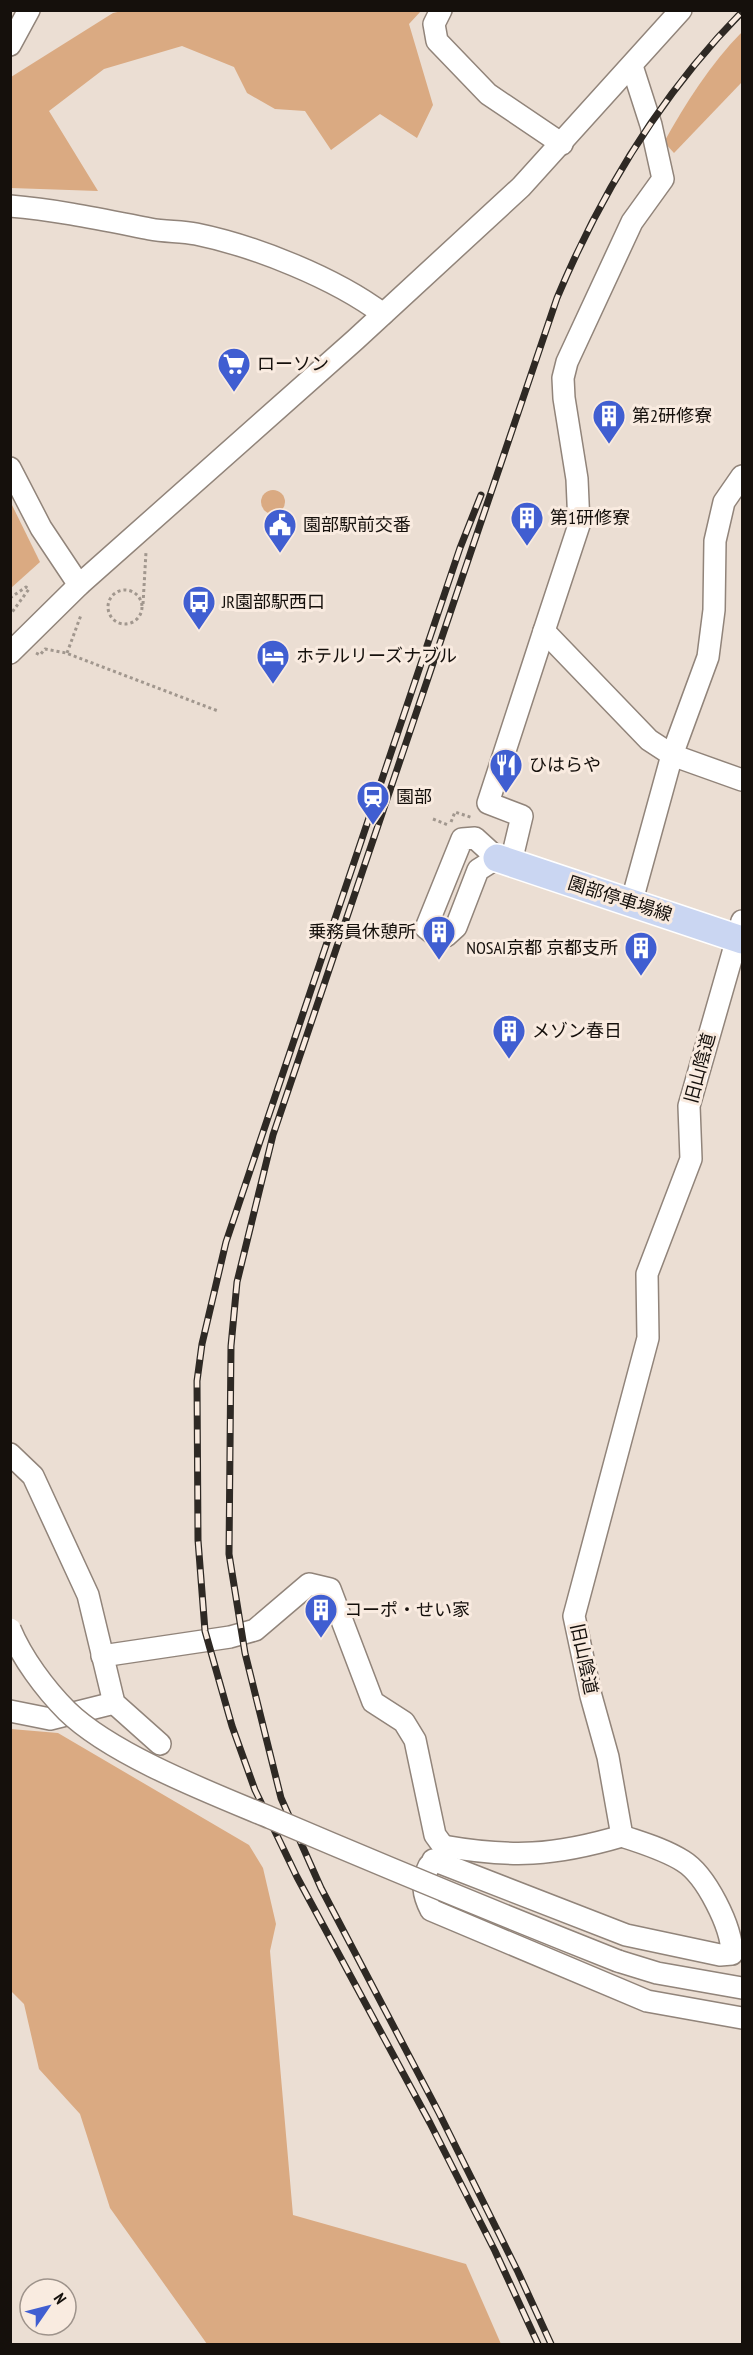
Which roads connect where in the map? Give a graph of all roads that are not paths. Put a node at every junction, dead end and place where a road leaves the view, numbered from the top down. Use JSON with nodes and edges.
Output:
{"nodes":[{"id":1,"x":29,"y":10,"type":"edge"},
{"id":2,"x":441,"y":10,"type":"edge"},
{"id":3,"x":681,"y":10,"type":"edge"},
{"id":4,"x":10,"y":45,"type":"edge"},
{"id":5,"x":632,"y":66,"type":"junction"},
{"id":6,"x":562,"y":144,"type":"junction"},
{"id":7,"x":10,"y":206,"type":"edge"},
{"id":8,"x":383,"y":314,"type":"junction"},
{"id":9,"x":10,"y":468,"type":"edge"},
{"id":10,"x":742,"y":476,"type":"edge"},
{"id":11,"x":79,"y":585,"type":"junction"},
{"id":12,"x":544,"y":631,"type":"junction"},
{"id":13,"x":10,"y":653,"type":"edge"},
{"id":14,"x":672,"y":755,"type":"junction"},
{"id":15,"x":742,"y":780,"type":"edge"},
{"id":16,"x":504,"y":860,"type":"joint"},
{"id":17,"x":631,"y":904,"type":"junction"},
{"id":18,"x":741,"y":933,"type":"edge"},
{"id":19,"x":10,"y":1454,"type":"edge"},
{"id":20,"x":10,"y":1629,"type":"edge"},
{"id":21,"x":102,"y":1656,"type":"junction"},
{"id":22,"x":114,"y":1703,"type":"junction"},
{"id":23,"x":10,"y":1711,"type":"edge"},
{"id":24,"x":160,"y":1744,"type":"dead end"},
{"id":25,"x":622,"y":1836,"type":"junction"},
{"id":26,"x":438,"y":1853,"type":"junction"},
{"id":27,"x":742,"y":1988,"type":"edge"},
{"id":28,"x":742,"y":2018,"type":"edge"}],
"edges":[{"from":1,"to":4,"type":"street"},
{"from":2,"to":6,"type":"street"},
{"from":3,"to":5,"type":"street"},
{"from":5,"to":6,"type":"street"},
{"from":5,"to":12,"type":"street"},
{"from":6,"to":8,"type":"street"},
{"from":7,"to":8,"type":"street"},
{"from":8,"to":11,"type":"street"},
{"from":9,"to":11,"type":"street"},
{"from":10,"to":14,"type":"street"},
{"from":11,"to":13,"type":"street"},
{"from":12,"to":14,"type":"street"},
{"from":12,"to":16,"type":"street"},
{"from":14,"to":15,"type":"street"},
{"from":14,"to":17,"type":"street"},
{"from":16,"to":17,"type":"main road","name":"園部停車場線"},
{"from":17,"to":18,"type":"main road","name":"園部停車場線"},
{"from":18,"to":25,"type":"street","name":"旧山陰道"},
{"from":19,"to":21,"type":"street"},
{"from":20,"to":27,"type":"street","bridge":true},
{"from":21,"to":22,"type":"street"},
{"from":21,"to":26,"type":"street"},
{"from":22,"to":23,"type":"street"},
{"from":22,"to":24,"type":"street"},
{"from":25,"to":26,"type":"street"},
{"from":25,"to":26,"type":"street"},
{"from":26,"to":28,"type":"street"}]}
